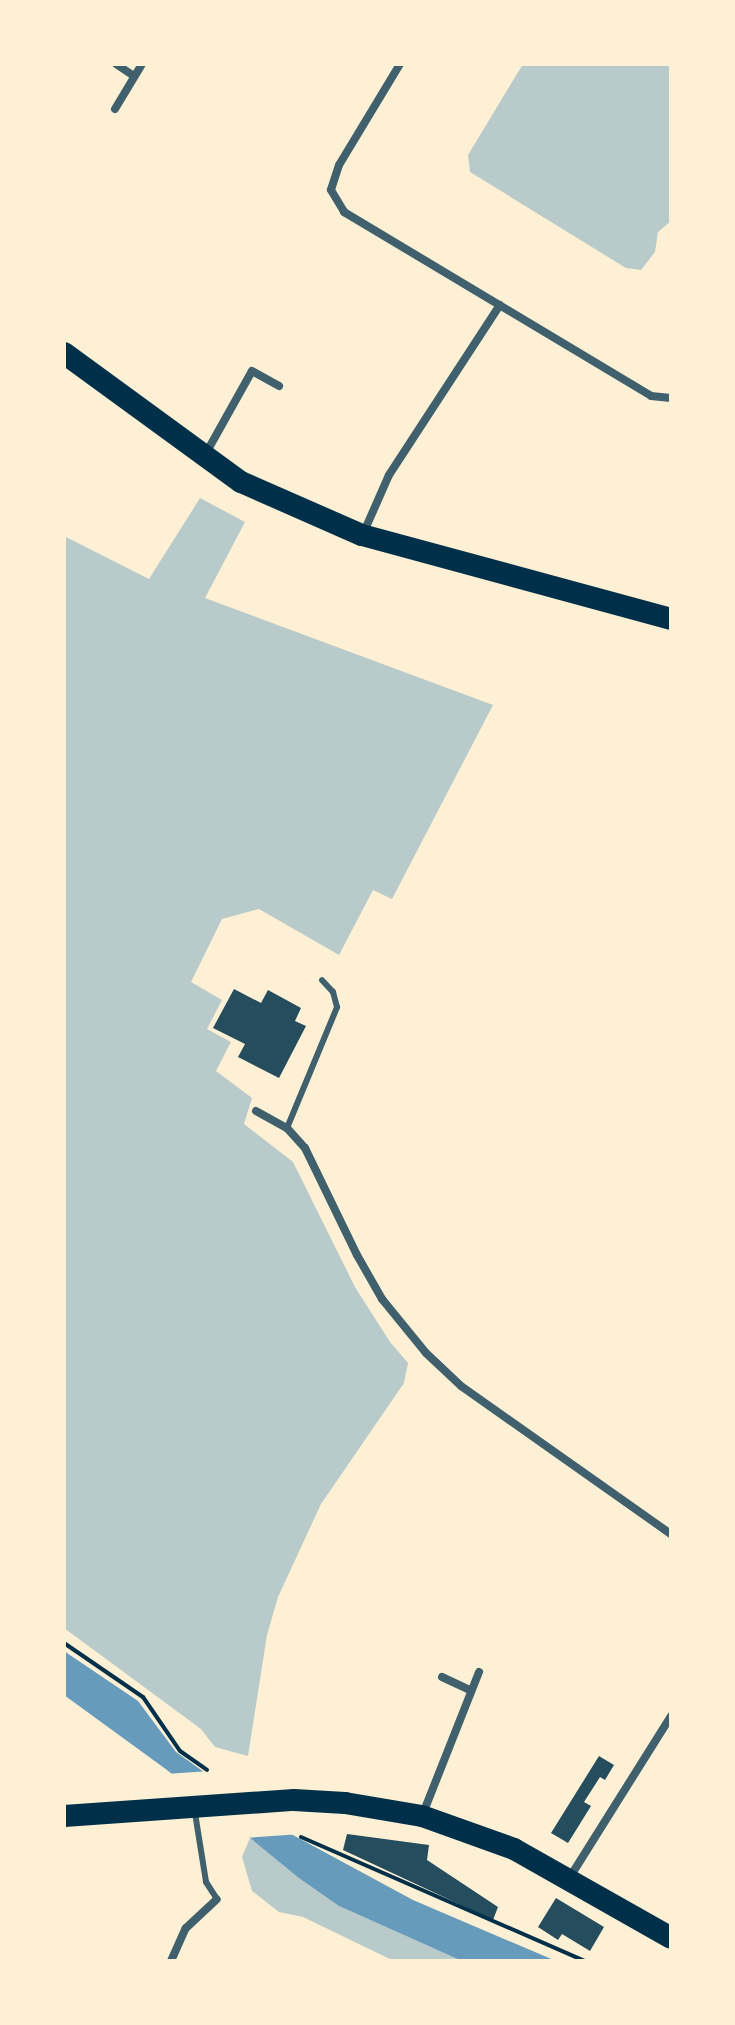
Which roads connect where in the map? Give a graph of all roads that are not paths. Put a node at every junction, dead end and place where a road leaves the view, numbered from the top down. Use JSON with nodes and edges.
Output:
{"nodes":[{"id":1,"x":116,"y":64,"type":"edge"},
{"id":2,"x":142,"y":64,"type":"edge"},
{"id":3,"x":400,"y":64,"type":"edge"},
{"id":4,"x":134,"y":76,"type":"junction"},
{"id":5,"x":115,"y":109,"type":"dead end"},
{"id":6,"x":500,"y":305,"type":"junction"},
{"id":7,"x":64,"y":353,"type":"edge"},
{"id":8,"x":279,"y":386,"type":"dead end"},
{"id":9,"x":671,"y":398,"type":"edge"},
{"id":10,"x":204,"y":456,"type":"junction"},
{"id":11,"x":362,"y":535,"type":"junction"},
{"id":12,"x":671,"y":619,"type":"edge"},
{"id":13,"x":322,"y":980,"type":"dead end"},
{"id":14,"x":256,"y":1111,"type":"dead end"},
{"id":15,"x":287,"y":1128,"type":"junction"},
{"id":16,"x":671,"y":1534,"type":"edge"},
{"id":17,"x":479,"y":1672,"type":"dead end"},
{"id":18,"x":442,"y":1677,"type":"dead end"},
{"id":19,"x":470,"y":1690,"type":"junction"},
{"id":20,"x":671,"y":1716,"type":"edge"},
{"id":21,"x":202,"y":1805,"type":"junction"},
{"id":22,"x":64,"y":1816,"type":"edge"},
{"id":23,"x":422,"y":1816,"type":"junction"},
{"id":24,"x":569,"y":1878,"type":"junction"},
{"id":25,"x":217,"y":1899,"type":"joint"},
{"id":26,"x":671,"y":1938,"type":"edge"},
{"id":27,"x":171,"y":1961,"type":"edge"}],
"edges":[{"from":1,"to":4,"type":"street"},
{"from":2,"to":4,"type":"street"},
{"from":3,"to":6,"type":"street"},
{"from":4,"to":5,"type":"street"},
{"from":6,"to":9,"type":"street"},
{"from":6,"to":11,"type":"street"},
{"from":7,"to":10,"type":"highway"},
{"from":8,"to":10,"type":"street"},
{"from":10,"to":11,"type":"highway"},
{"from":11,"to":12,"type":"highway"},
{"from":13,"to":15,"type":"lane"},
{"from":14,"to":15,"type":"street"},
{"from":15,"to":16,"type":"street"},
{"from":17,"to":19,"type":"street"},
{"from":18,"to":19,"type":"street"},
{"from":19,"to":23,"type":"street"},
{"from":20,"to":24,"type":"street"},
{"from":21,"to":22,"type":"highway"},
{"from":21,"to":23,"type":"highway"},
{"from":21,"to":25,"type":"lane"},
{"from":23,"to":24,"type":"highway"},
{"from":24,"to":26,"type":"highway"},
{"from":25,"to":27,"type":"street"}]}
